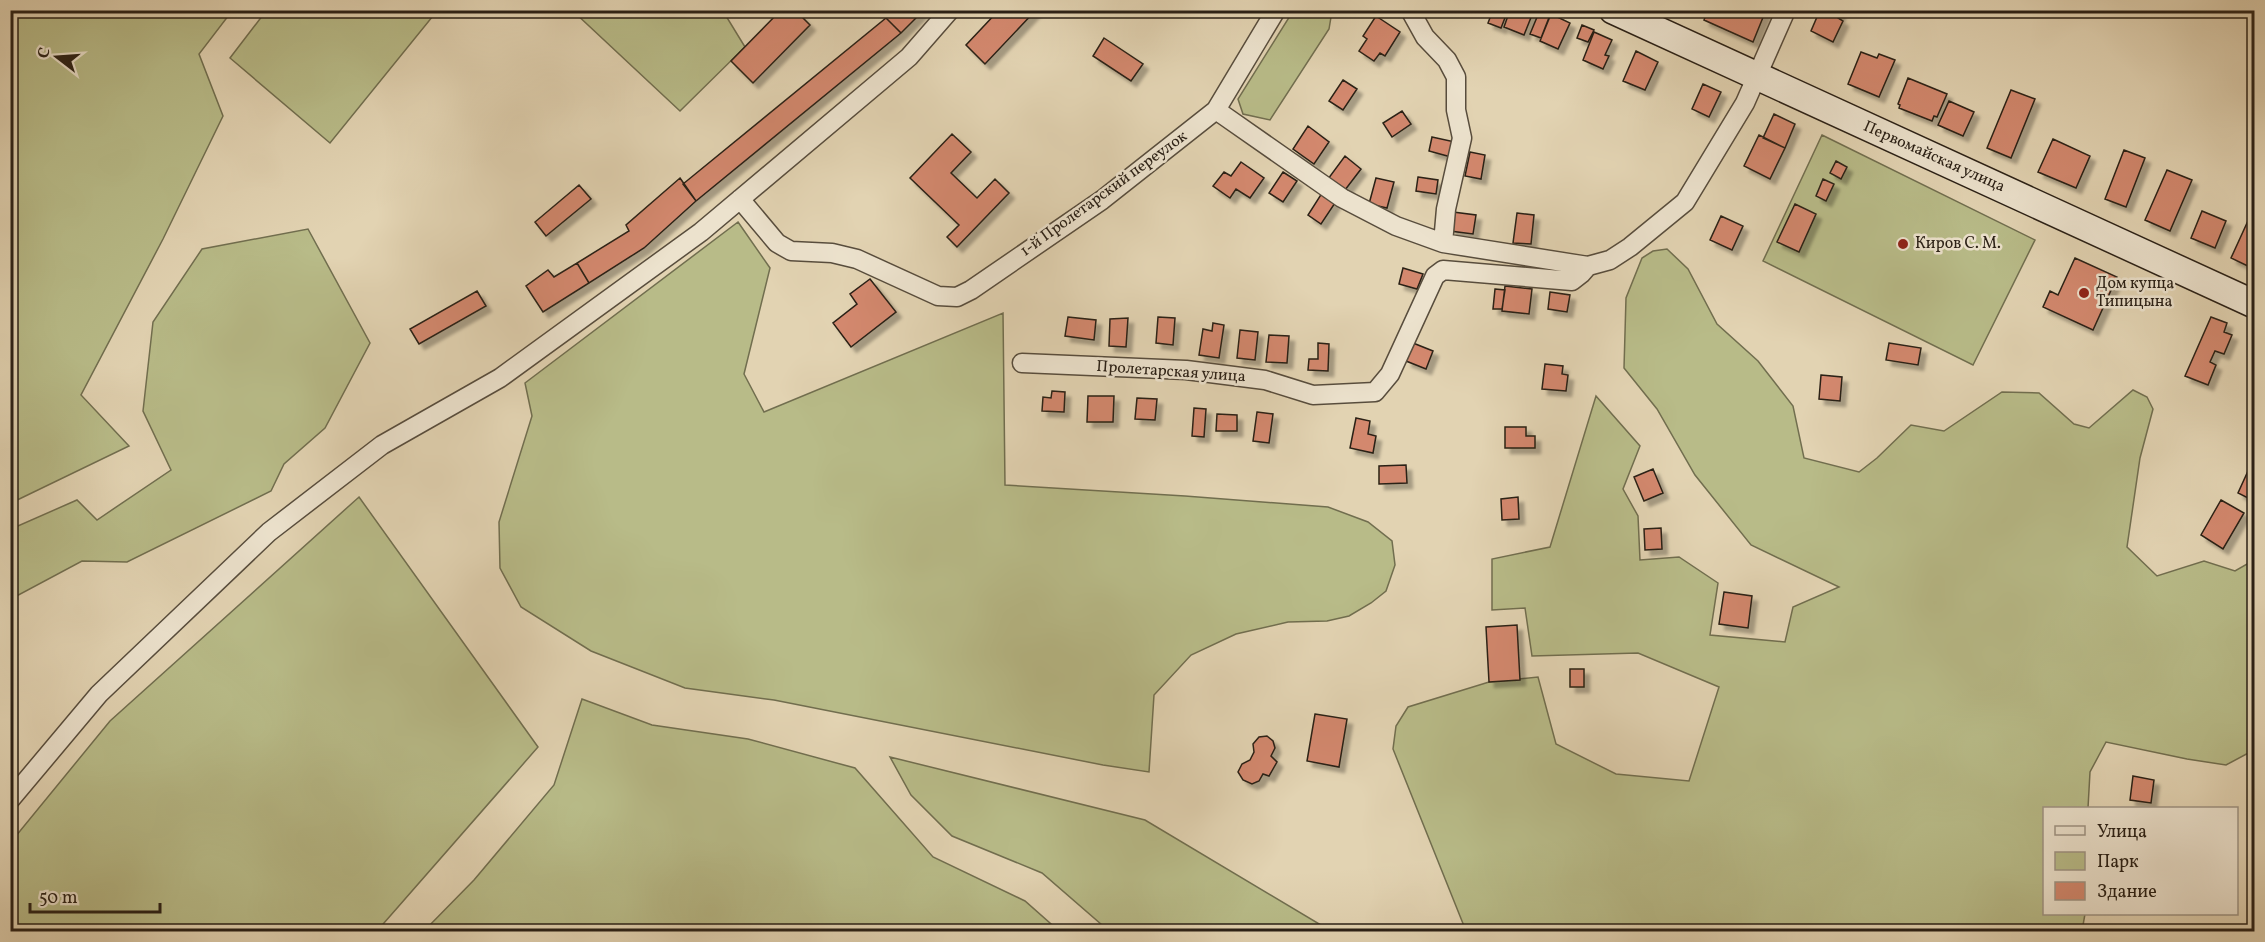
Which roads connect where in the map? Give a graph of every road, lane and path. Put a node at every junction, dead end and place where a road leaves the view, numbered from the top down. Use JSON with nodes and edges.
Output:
{"nodes":[{"id":1,"x":950,"y":10,"type":"edge"},
{"id":2,"x":1276,"y":10,"type":"edge"},
{"id":3,"x":1410,"y":10,"type":"edge"},
{"id":4,"x":1613,"y":10,"type":"edge"},
{"id":5,"x":1786,"y":10,"type":"edge"},
{"id":6,"x":1757,"y":77,"type":"junction"},
{"id":7,"x":1216,"y":110,"type":"junction"},
{"id":8,"x":740,"y":198,"type":"junction"},
{"id":9,"x":1443,"y":243,"type":"junction"},
{"id":10,"x":1588,"y":266,"type":"junction"},
{"id":11,"x":2254,"y":304,"type":"edge"},
{"id":12,"x":1022,"y":363,"type":"dead end"},
{"id":13,"x":10,"y":800,"type":"edge"}],
"edges":[{"from":1,"to":8,"type":"street"},
{"from":2,"to":7,"type":"street","name":"1-й Пролетарский переулок"},
{"from":3,"to":9,"type":"street"},
{"from":4,"to":6,"type":"main road","name":"Первомайская улица"},
{"from":5,"to":6,"type":"street","name":"Пролетарская улица"},
{"from":6,"to":10,"type":"street","name":"Пролетарская улица"},
{"from":6,"to":11,"type":"main road","name":"Первомайская улица"},
{"from":7,"to":8,"type":"street","name":"1-й Пролетарский переулок"},
{"from":7,"to":9,"type":"street"},
{"from":8,"to":13,"type":"street"},
{"from":9,"to":10,"type":"street"},
{"from":10,"to":12,"type":"street","name":"Пролетарская улица"}]}
